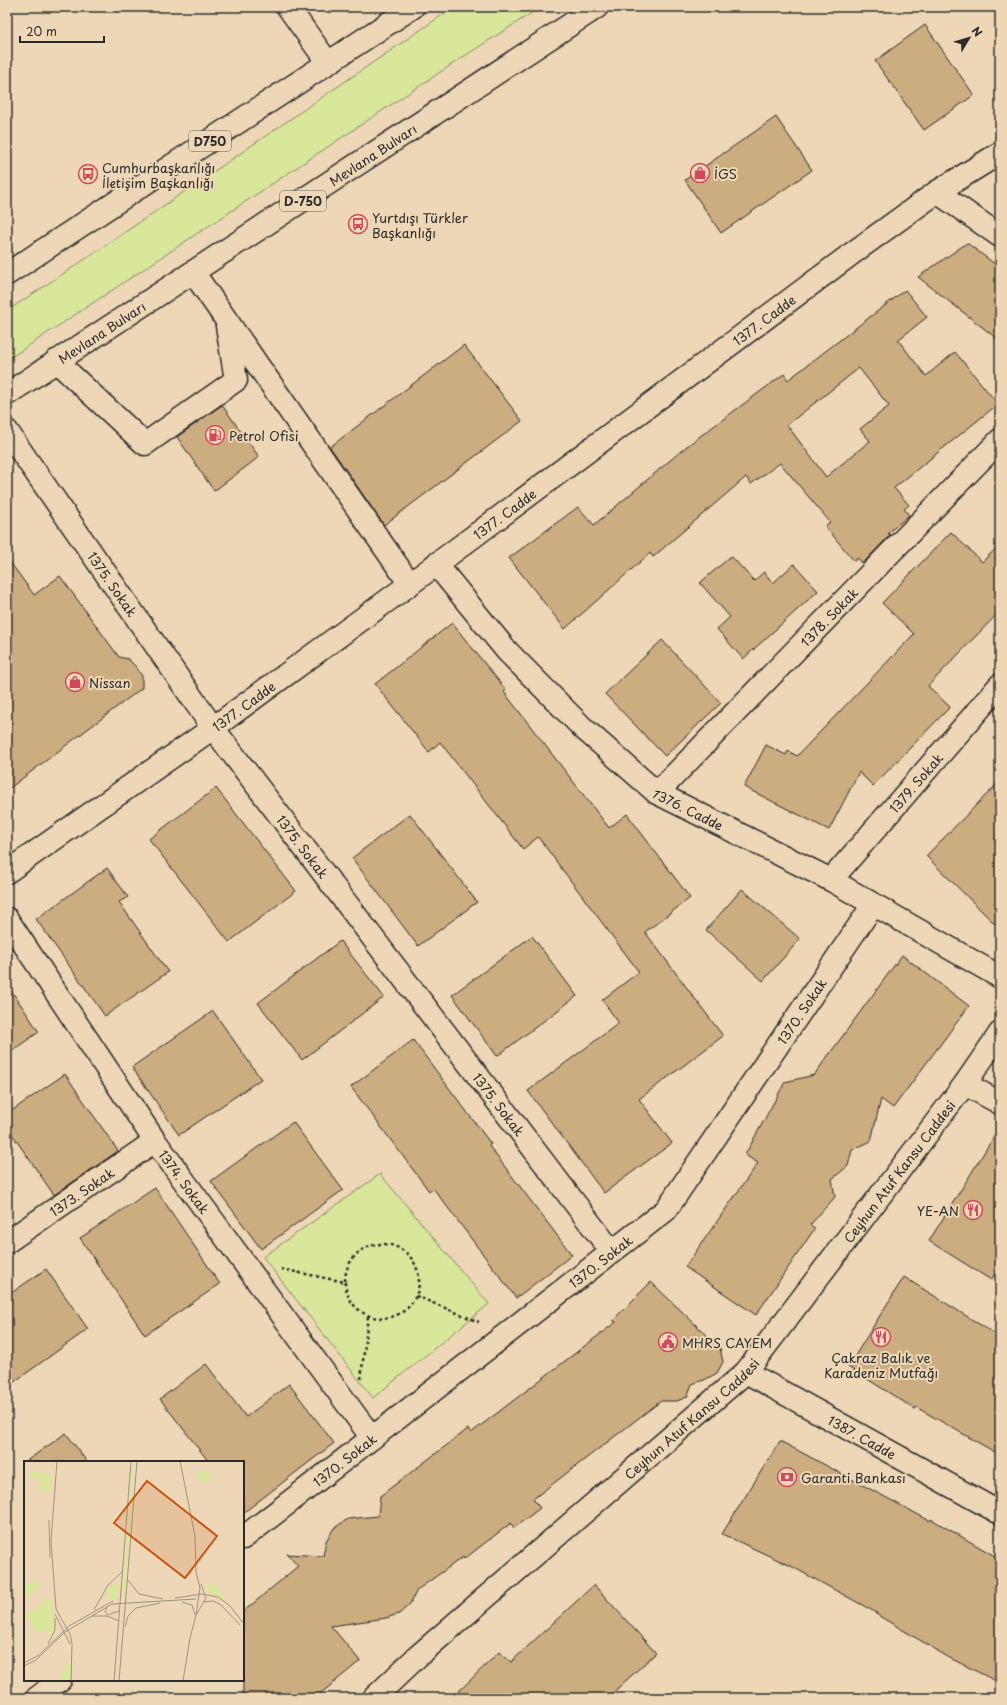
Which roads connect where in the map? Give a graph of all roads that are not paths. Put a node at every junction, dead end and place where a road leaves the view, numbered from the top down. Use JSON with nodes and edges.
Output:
{"nodes":[{"id":1,"x":288,"y":7,"type":"edge"},
{"id":2,"x":413,"y":7,"type":"edge"},
{"id":3,"x":597,"y":7,"type":"edge"},
{"id":4,"x":328,"y":63,"type":"junction"},
{"id":5,"x":1000,"y":153,"type":"edge"},
{"id":6,"x":938,"y":192,"type":"junction"},
{"id":7,"x":1000,"y":236,"type":"edge"},
{"id":8,"x":193,"y":272,"type":"junction"},
{"id":9,"x":7,"y":274,"type":"edge"},
{"id":10,"x":226,"y":321,"type":"junction"},
{"id":11,"x":56,"y":361,"type":"junction"},
{"id":12,"x":7,"y":394,"type":"edge"},
{"id":13,"x":7,"y":431,"type":"edge"},
{"id":14,"x":1000,"y":440,"type":"edge"},
{"id":15,"x":436,"y":564,"type":"junction"},
{"id":16,"x":410,"y":584,"type":"junction"},
{"id":17,"x":1000,"y":685,"type":"edge"},
{"id":18,"x":213,"y":728,"type":"junction"},
{"id":19,"x":657,"y":793,"type":"junction"},
{"id":20,"x":7,"y":872,"type":"edge"},
{"id":21,"x":831,"y":880,"type":"junction"},
{"id":22,"x":873,"y":905,"type":"junction"},
{"id":23,"x":7,"y":919,"type":"edge"},
{"id":24,"x":1000,"y":977,"type":"edge"},
{"id":25,"x":1000,"y":1033,"type":"edge"},
{"id":26,"x":965,"y":1084,"type":"junction"},
{"id":27,"x":1000,"y":1103,"type":"edge"},
{"id":28,"x":155,"y":1140,"type":"junction"},
{"id":29,"x":7,"y":1242,"type":"edge"},
{"id":30,"x":612,"y":1252,"type":"junction"},
{"id":31,"x":746,"y":1372,"type":"junction"},
{"id":32,"x":372,"y":1438,"type":"junction"},
{"id":33,"x":1000,"y":1513,"type":"edge"},
{"id":34,"x":244,"y":1537,"type":"edge"},
{"id":35,"x":59,"y":1681,"type":"edge"},
{"id":36,"x":37,"y":1698,"type":"edge"},
{"id":37,"x":374,"y":1698,"type":"edge"}],
"edges":[{"from":1,"to":4,"type":"main road"},
{"from":2,"to":4,"type":"main road","number":"D750"},
{"from":3,"to":8,"type":"main road","name":"Mevlana Bulvarı","number":"D-750"},
{"from":4,"to":9,"type":"main road","number":"D750"},
{"from":5,"to":6,"type":"main road","name":"1377. Cadde"},
{"from":6,"to":7,"type":"main road"},
{"from":6,"to":15,"type":"main road","name":"1377. Cadde"},
{"from":8,"to":10,"type":"main road"},
{"from":8,"to":11,"type":"main road","name":"Mevlana Bulvarı","number":"D-750"},
{"from":10,"to":11,"type":"main road"},
{"from":10,"to":16,"type":"main road"},
{"from":11,"to":12,"type":"main road","name":"Mevlana Bulvarı","number":"D-750"},
{"from":13,"to":18,"type":"main road","name":"1375. Sokak"},
{"from":14,"to":19,"type":"main road","name":"1378. Sokak"},
{"from":15,"to":16,"type":"main road","name":"1377. Cadde"},
{"from":15,"to":19,"type":"main road","name":"1376. Cadde"},
{"from":16,"to":18,"type":"main road","name":"1377. Cadde"},
{"from":17,"to":21,"type":"main road","name":"1379. Sokak"},
{"from":18,"to":20,"type":"main road","name":"1377. Cadde"},
{"from":18,"to":30,"type":"main road","name":"1375. Sokak"},
{"from":19,"to":21,"type":"main road","name":"1376. Cadde"},
{"from":21,"to":22,"type":"main road","name":"1376. Cadde"},
{"from":22,"to":24,"type":"main road","name":"1376. Cadde"},
{"from":22,"to":30,"type":"main road","name":"1370. Sokak"},
{"from":23,"to":28,"type":"main road","name":"1374. Sokak"},
{"from":25,"to":26,"type":"main road","name":"Ceyhun Atuf Kansu Caddesi"},
{"from":26,"to":27,"type":"main road"},
{"from":26,"to":31,"type":"main road","name":"Ceyhun Atuf Kansu Caddesi"},
{"from":28,"to":29,"type":"main road","name":"1373. Sokak"},
{"from":28,"to":32,"type":"main road","name":"1374. Sokak"},
{"from":30,"to":32,"type":"main road","name":"1370. Sokak"},
{"from":31,"to":33,"type":"main road","name":"1387. Cadde"},
{"from":31,"to":37,"type":"main road","name":"Ceyhun Atuf Kansu Caddesi"},
{"from":32,"to":34,"type":"main road","name":"1370. Sokak"},
{"from":35,"to":36,"type":"main road"}]}
